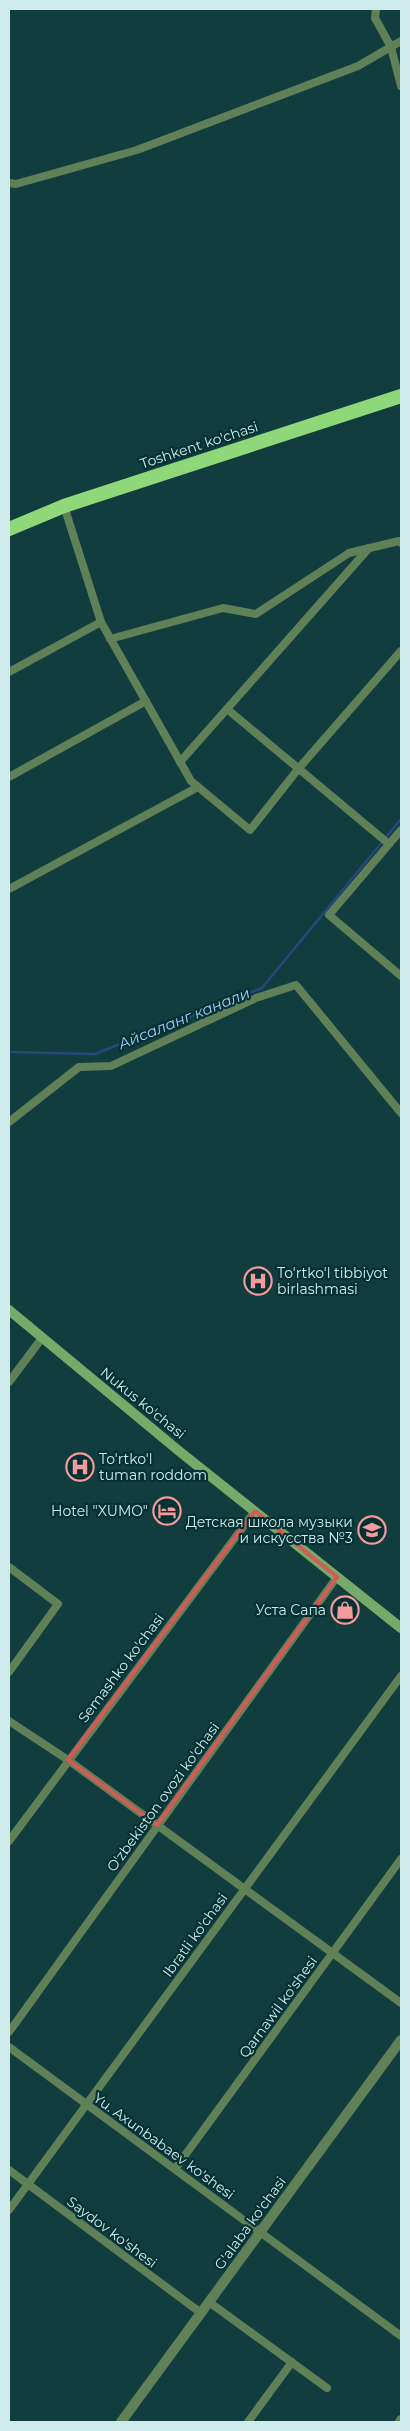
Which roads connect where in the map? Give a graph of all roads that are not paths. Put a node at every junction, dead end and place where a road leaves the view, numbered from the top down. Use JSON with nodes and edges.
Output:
{"nodes":[{"id":1,"x":376,"y":9,"type":"edge"},
{"id":2,"x":401,"y":41,"type":"edge"},
{"id":3,"x":391,"y":47,"type":"junction"},
{"id":4,"x":401,"y":86,"type":"edge"},
{"id":5,"x":9,"y":183,"type":"edge"},
{"id":6,"x":401,"y":396,"type":"edge"},
{"id":7,"x":64,"y":506,"type":"junction"},
{"id":8,"x":9,"y":528,"type":"edge"},
{"id":9,"x":401,"y":543,"type":"edge"},
{"id":10,"x":369,"y":548,"type":"junction"},
{"id":11,"x":101,"y":622,"type":"junction"},
{"id":12,"x":110,"y":639,"type":"junction"},
{"id":13,"x":401,"y":650,"type":"edge"},
{"id":14,"x":9,"y":672,"type":"edge"},
{"id":15,"x":146,"y":701,"type":"junction"},
{"id":16,"x":227,"y":709,"type":"junction"},
{"id":17,"x":180,"y":762,"type":"junction"},
{"id":18,"x":299,"y":768,"type":"junction"},
{"id":19,"x":9,"y":777,"type":"edge"},
{"id":20,"x":198,"y":787,"type":"junction"},
{"id":21,"x":401,"y":830,"type":"edge"},
{"id":22,"x":389,"y":844,"type":"junction"},
{"id":23,"x":9,"y":889,"type":"edge"},
{"id":24,"x":401,"y":976,"type":"edge"},
{"id":25,"x":401,"y":1114,"type":"edge"},
{"id":26,"x":9,"y":1122,"type":"edge"},
{"id":27,"x":9,"y":1310,"type":"edge"},
{"id":28,"x":42,"y":1338,"type":"junction"},
{"id":29,"x":9,"y":1382,"type":"edge"},
{"id":30,"x":255,"y":1511,"type":"junction"},
{"id":31,"x":9,"y":1567,"type":"edge"},
{"id":32,"x":337,"y":1577,"type":"junction"},
{"id":33,"x":401,"y":1628,"type":"edge"},
{"id":34,"x":9,"y":1672,"type":"edge"},
{"id":35,"x":401,"y":1676,"type":"edge"},
{"id":36,"x":9,"y":1721,"type":"edge"},
{"id":37,"x":68,"y":1760,"type":"junction"},
{"id":38,"x":158,"y":1825,"type":"junction"},
{"id":39,"x":9,"y":1841,"type":"edge"},
{"id":40,"x":401,"y":1859,"type":"edge"},
{"id":41,"x":244,"y":1888,"type":"junction"},
{"id":42,"x":333,"y":1954,"type":"junction"},
{"id":43,"x":401,"y":2003,"type":"edge"},
{"id":44,"x":9,"y":2032,"type":"edge"},
{"id":45,"x":401,"y":2040,"type":"edge"},
{"id":46,"x":9,"y":2047,"type":"edge"},
{"id":47,"x":87,"y":2105,"type":"junction"},
{"id":48,"x":175,"y":2169,"type":"junction"},
{"id":49,"x":9,"y":2170,"type":"edge"},
{"id":50,"x":28,"y":2184,"type":"junction"},
{"id":51,"x":9,"y":2210,"type":"edge"},
{"id":52,"x":261,"y":2232,"type":"junction"},
{"id":53,"x":209,"y":2302,"type":"junction"},
{"id":54,"x":201,"y":2313,"type":"junction"},
{"id":55,"x":401,"y":2336,"type":"edge"},
{"id":56,"x":292,"y":2362,"type":"junction"},
{"id":57,"x":327,"y":2388,"type":"dead end"},
{"id":58,"x":121,"y":2422,"type":"edge"},
{"id":59,"x":248,"y":2422,"type":"edge"}],
"edges":[{"from":1,"to":3,"type":"street"},
{"from":2,"to":3,"type":"street"},
{"from":3,"to":4,"type":"street"},
{"from":3,"to":5,"type":"street"},
{"from":6,"to":7,"type":"highway","name":"Toshkent ko'chasi"},
{"from":7,"to":8,"type":"highway","name":"Toshkent ko'chasi"},
{"from":7,"to":11,"type":"street"},
{"from":9,"to":10,"type":"street"},
{"from":10,"to":12,"type":"street"},
{"from":10,"to":16,"type":"street"},
{"from":11,"to":12,"type":"street"},
{"from":11,"to":14,"type":"street"},
{"from":12,"to":15,"type":"street"},
{"from":13,"to":18,"type":"street"},
{"from":15,"to":17,"type":"street"},
{"from":15,"to":19,"type":"street"},
{"from":16,"to":17,"type":"street"},
{"from":16,"to":18,"type":"street"},
{"from":17,"to":20,"type":"street"},
{"from":18,"to":20,"type":"street"},
{"from":18,"to":22,"type":"street"},
{"from":20,"to":23,"type":"street"},
{"from":21,"to":22,"type":"street"},
{"from":22,"to":24,"type":"street"},
{"from":25,"to":26,"type":"street"},
{"from":27,"to":28,"type":"main road","name":"Nukus ko'chasi"},
{"from":28,"to":29,"type":"street"},
{"from":28,"to":30,"type":"main road","name":"Nukus ko'chasi"},
{"from":30,"to":32,"type":"main road","name":"Nukus ko'chasi"},
{"from":30,"to":37,"type":"street","name":"Semashko ko'chasi"},
{"from":31,"to":34,"type":"street"},
{"from":32,"to":33,"type":"main road","name":"Nukus ko'chasi"},
{"from":32,"to":38,"type":"street","name":"O'zbekiston ovozi ko'chasi"},
{"from":35,"to":41,"type":"street","name":"Ibratli ko'chasi"},
{"from":36,"to":37,"type":"street"},
{"from":37,"to":38,"type":"street"},
{"from":37,"to":39,"type":"street","name":"Semashko ko'chasi"},
{"from":38,"to":41,"type":"street"},
{"from":38,"to":44,"type":"street","name":"O'zbekiston ovozi ko'chasi"},
{"from":40,"to":42,"type":"street","name":"Qarnawil ko'shesi"},
{"from":41,"to":42,"type":"street"},
{"from":41,"to":47,"type":"street","name":"Ibratli ko'chasi"},
{"from":42,"to":43,"type":"street"},
{"from":42,"to":48,"type":"street","name":"Qarnawil ko'shesi"},
{"from":45,"to":52,"type":"street","name":"G'alaba ko'chasi"},
{"from":46,"to":47,"type":"street","name":"Yu. Axunbabaev ko'shesi"},
{"from":47,"to":48,"type":"street","name":"Yu. Axunbabaev ko'shesi"},
{"from":47,"to":50,"type":"street","name":"Ibratli ko'chasi"},
{"from":48,"to":52,"type":"street","name":"Yu. Axunbabaev ko'shesi"},
{"from":49,"to":50,"type":"street","name":"Saydov ko'shesi"},
{"from":50,"to":51,"type":"street","name":"Ibratli ko'chasi"},
{"from":50,"to":54,"type":"street","name":"Saydov ko'shesi"},
{"from":52,"to":53,"type":"street","name":"G'alaba ko'chasi"},
{"from":52,"to":55,"type":"street","name":"Yu. Axunbabaev ko'shesi"},
{"from":53,"to":54,"type":"street","name":"G'alaba ko'chasi"},
{"from":53,"to":56,"type":"street"},
{"from":54,"to":58,"type":"street","name":"G'alaba ko'chasi"},
{"from":56,"to":57,"type":"street"},
{"from":56,"to":59,"type":"street"}]}
